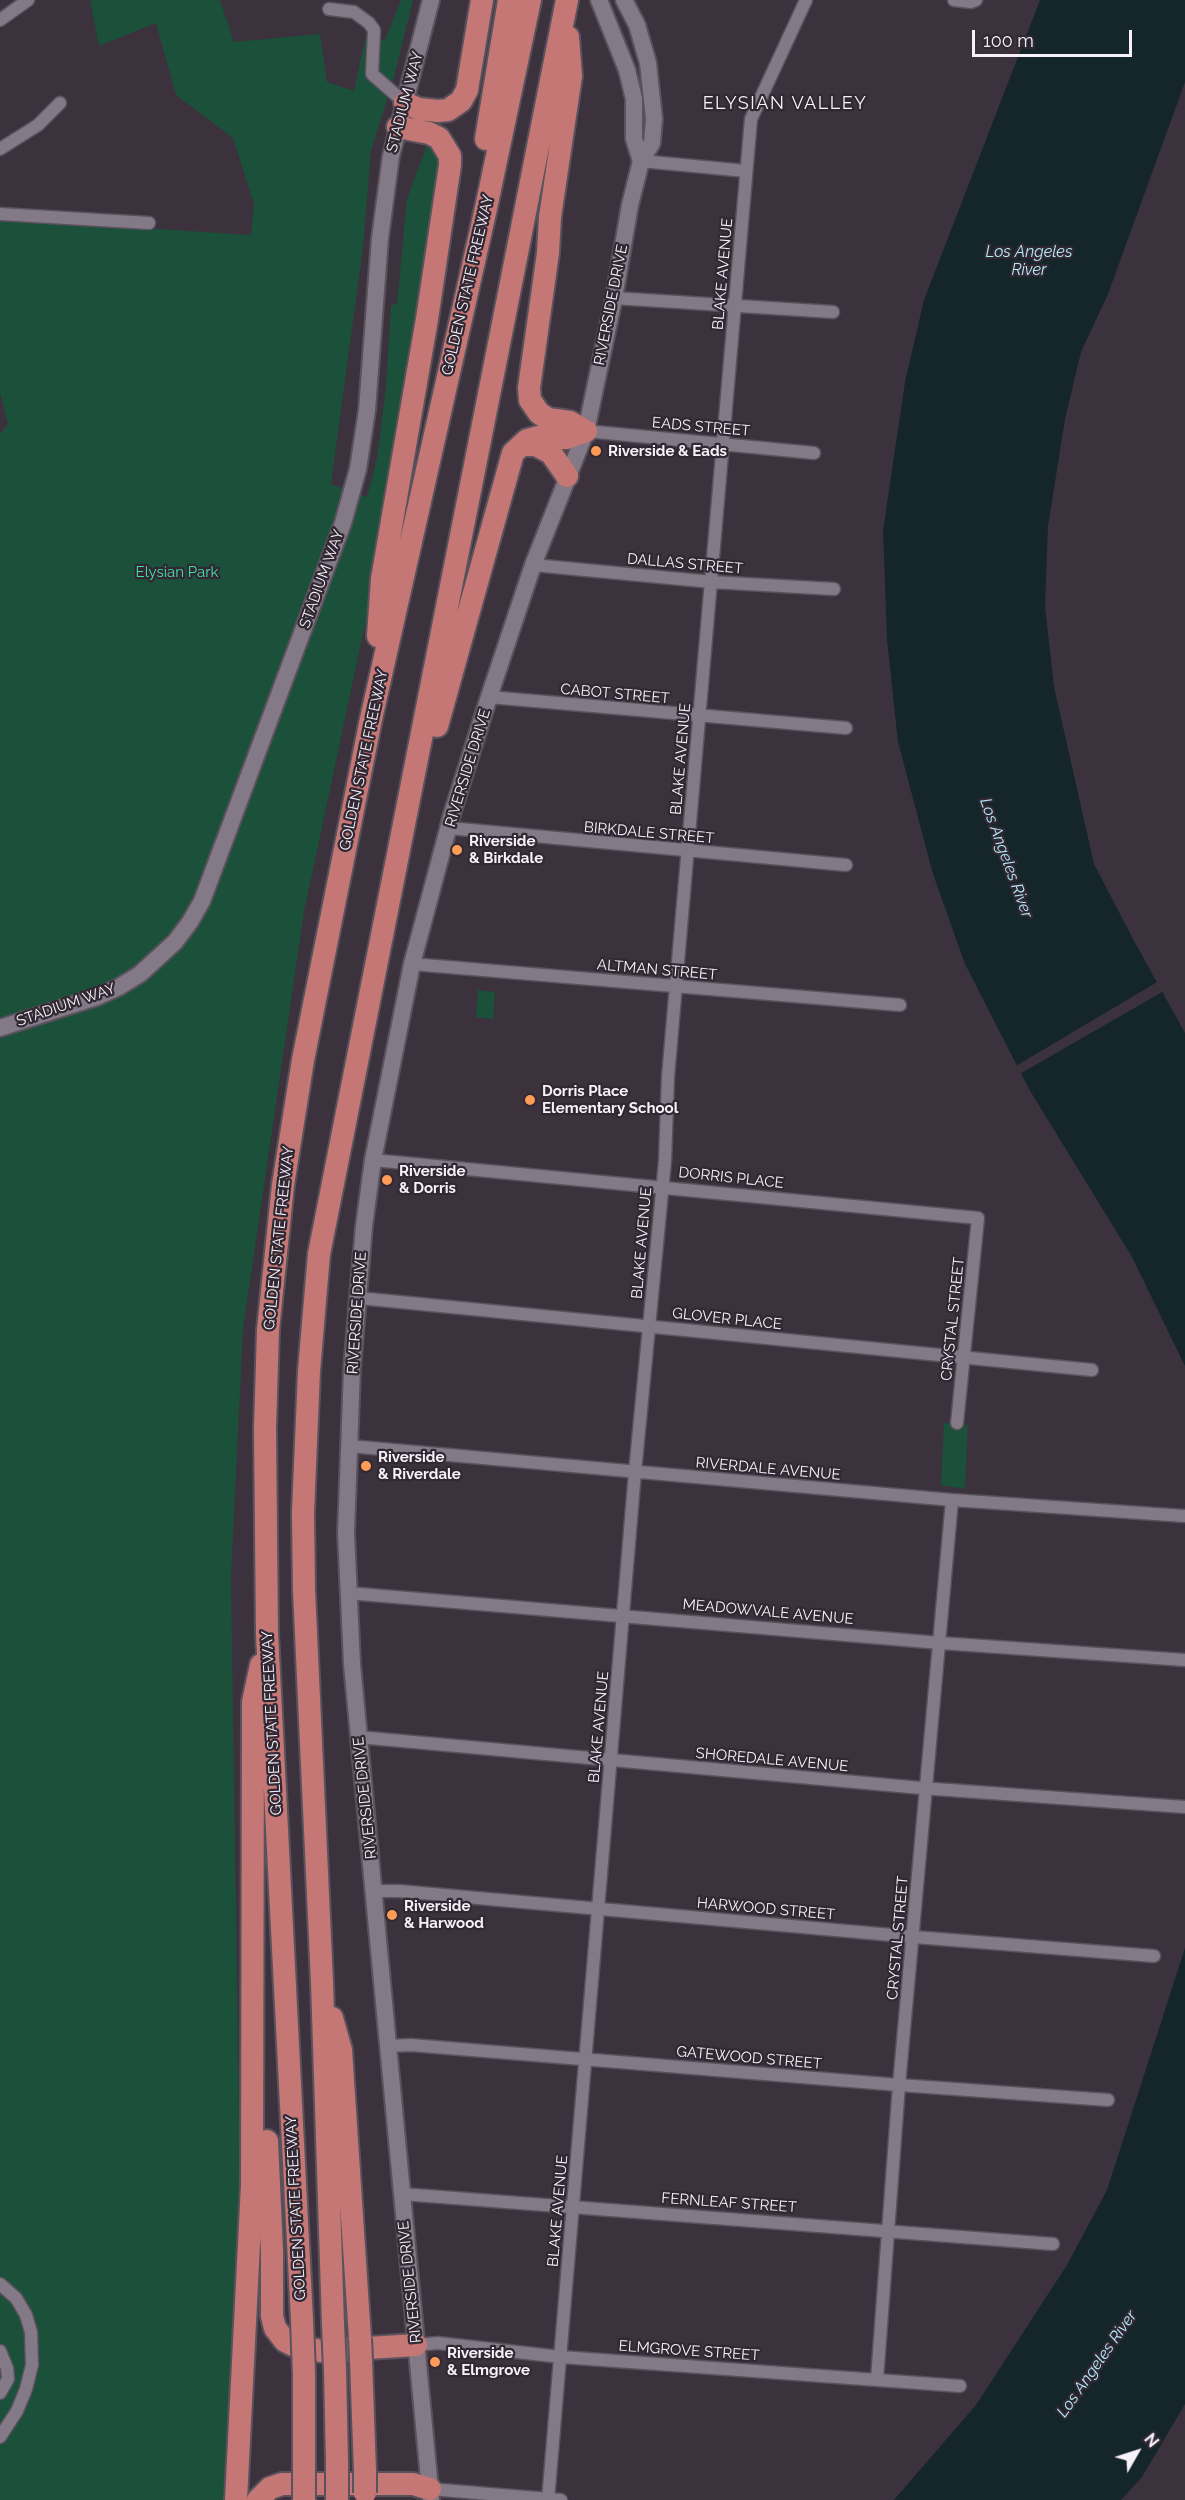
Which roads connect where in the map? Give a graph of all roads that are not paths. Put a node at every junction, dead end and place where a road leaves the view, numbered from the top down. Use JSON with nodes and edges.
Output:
{"nodes":[{"id":1,"x":28,"y":0,"type":"edge"},
{"id":2,"x":431,"y":0,"type":"edge"},
{"id":3,"x":482,"y":0,"type":"edge"},
{"id":4,"x":509,"y":0,"type":"edge"},
{"id":5,"x":530,"y":0,"type":"edge"},
{"id":6,"x":599,"y":0,"type":"edge"},
{"id":7,"x":624,"y":0,"type":"edge"},
{"id":8,"x":806,"y":0,"type":"edge"},
{"id":9,"x":954,"y":0,"type":"edge"},
{"id":10,"x":976,"y":0,"type":"edge"},
{"id":11,"x":567,"y":4,"type":"edge"},
{"id":12,"x":329,"y":9,"type":"dead end"},
{"id":13,"x":0,"y":20,"type":"edge"},
{"id":14,"x":60,"y":103,"type":"dead end"},
{"id":15,"x":405,"y":103,"type":"junction"},
{"id":16,"x":398,"y":127,"type":"junction"},
{"id":17,"x":0,"y":149,"type":"edge"},
{"id":18,"x":641,"y":161,"type":"junction"},
{"id":19,"x":746,"y":171,"type":"junction"},
{"id":20,"x":0,"y":214,"type":"edge"},
{"id":21,"x":149,"y":223,"type":"dead end"},
{"id":22,"x":614,"y":298,"type":"junction"},
{"id":23,"x":463,"y":306,"type":"junction"},
{"id":24,"x":735,"y":307,"type":"junction"},
{"id":25,"x":833,"y":312,"type":"dead end"},
{"id":26,"x":586,"y":431,"type":"junction"},
{"id":27,"x":724,"y":444,"type":"junction"},
{"id":28,"x":520,"y":445,"type":"junction"},
{"id":29,"x":814,"y":453,"type":"dead end"},
{"id":30,"x":567,"y":476,"type":"junction"},
{"id":31,"x":533,"y":565,"type":"junction"},
{"id":32,"x":712,"y":582,"type":"junction"},
{"id":33,"x":834,"y":589,"type":"dead end"},
{"id":34,"x":489,"y":697,"type":"junction"},
{"id":35,"x":700,"y":716,"type":"junction"},
{"id":36,"x":371,"y":718,"type":"junction"},
{"id":37,"x":846,"y":728,"type":"dead end"},
{"id":38,"x":449,"y":828,"type":"junction"},
{"id":39,"x":688,"y":852,"type":"junction"},
{"id":40,"x":395,"y":862,"type":"junction"},
{"id":41,"x":846,"y":865,"type":"dead end"},
{"id":42,"x":412,"y":964,"type":"junction"},
{"id":43,"x":676,"y":987,"type":"junction"},
{"id":44,"x":900,"y":1005,"type":"dead end"},
{"id":45,"x":0,"y":1028,"type":"edge"},
{"id":46,"x":373,"y":1160,"type":"junction"},
{"id":47,"x":662,"y":1187,"type":"junction"},
{"id":48,"x":978,"y":1218,"type":"joint"},
{"id":49,"x":359,"y":1298,"type":"junction"},
{"id":50,"x":650,"y":1327,"type":"junction"},
{"id":51,"x":964,"y":1357,"type":"junction"},
{"id":52,"x":1092,"y":1370,"type":"dead end"},
{"id":53,"x":957,"y":1423,"type":"dead end"},
{"id":54,"x":349,"y":1446,"type":"junction"},
{"id":55,"x":635,"y":1472,"type":"junction"},
{"id":56,"x":952,"y":1500,"type":"junction"},
{"id":57,"x":1185,"y":1516,"type":"edge"},
{"id":58,"x":348,"y":1593,"type":"junction"},
{"id":59,"x":624,"y":1614,"type":"junction"},
{"id":60,"x":267,"y":1634,"type":"junction"},
{"id":61,"x":940,"y":1643,"type":"junction"},
{"id":62,"x":1185,"y":1660,"type":"edge"},
{"id":63,"x":358,"y":1737,"type":"junction"},
{"id":64,"x":611,"y":1761,"type":"junction"},
{"id":65,"x":926,"y":1788,"type":"junction"},
{"id":66,"x":1185,"y":1807,"type":"edge"},
{"id":67,"x":374,"y":1891,"type":"junction"},
{"id":68,"x":599,"y":1909,"type":"junction"},
{"id":69,"x":914,"y":1937,"type":"junction"},
{"id":70,"x":1155,"y":1956,"type":"dead end"},
{"id":71,"x":253,"y":1970,"type":"junction"},
{"id":72,"x":322,"y":1982,"type":"junction"},
{"id":73,"x":387,"y":2046,"type":"junction"},
{"id":74,"x":586,"y":2059,"type":"junction"},
{"id":75,"x":899,"y":2085,"type":"junction"},
{"id":76,"x":1108,"y":2100,"type":"dead end"},
{"id":77,"x":402,"y":2194,"type":"junction"},
{"id":78,"x":574,"y":2207,"type":"junction"},
{"id":79,"x":889,"y":2230,"type":"junction"},
{"id":80,"x":1053,"y":2244,"type":"dead end"},
{"id":81,"x":1,"y":2286,"type":"edge"},
{"id":82,"x":416,"y":2345,"type":"junction"},
{"id":83,"x":0,"y":2351,"type":"edge"},
{"id":84,"x":561,"y":2357,"type":"junction"},
{"id":85,"x":877,"y":2379,"type":"junction"},
{"id":86,"x":960,"y":2386,"type":"dead end"},
{"id":87,"x":0,"y":2393,"type":"edge"},
{"id":88,"x":0,"y":2437,"type":"edge"},
{"id":89,"x":372,"y":2488,"type":"edge"},
{"id":90,"x":430,"y":2494,"type":"edge"},
{"id":91,"x":259,"y":2499,"type":"edge"},
{"id":92,"x":548,"y":2499,"type":"edge"},
{"id":93,"x":236,"y":2500,"type":"edge"},
{"id":94,"x":304,"y":2500,"type":"edge"},
{"id":95,"x":338,"y":2500,"type":"edge"},
{"id":96,"x":561,"y":2500,"type":"edge"}],
"edges":[{"from":1,"to":13,"type":"street"},
{"from":2,"to":15,"type":"main road","name":"STADIUM WAY"},
{"from":3,"to":15,"type":"highway"},
{"from":4,"to":23,"type":"highway"},
{"from":5,"to":23,"type":"highway","name":"GOLDEN STATE FREEWAY"},
{"from":6,"to":18,"type":"main road","name":"RIVERSIDE DRIVE"},
{"from":7,"to":18,"type":"main road","name":"RIVERSIDE DRIVE"},
{"from":8,"to":19,"type":"street","name":"BLAKE AVENUE"},
{"from":9,"to":10,"type":"street"},
{"from":11,"to":26,"type":"highway"},
{"from":11,"to":40,"type":"highway"},
{"from":12,"to":15,"type":"street"},
{"from":14,"to":17,"type":"street"},
{"from":15,"to":16,"type":"main road","name":"STADIUM WAY"},
{"from":16,"to":36,"type":"highway"},
{"from":16,"to":45,"type":"main road","name":"STADIUM WAY"},
{"from":18,"to":19,"type":"street"},
{"from":18,"to":22,"type":"main road","name":"RIVERSIDE DRIVE"},
{"from":19,"to":24,"type":"street","name":"BLAKE AVENUE"},
{"from":20,"to":21,"type":"street"},
{"from":22,"to":24,"type":"street"},
{"from":22,"to":26,"type":"main road","name":"RIVERSIDE DRIVE"},
{"from":23,"to":36,"type":"highway","name":"GOLDEN STATE FREEWAY"},
{"from":24,"to":25,"type":"street"},
{"from":24,"to":27,"type":"street","name":"BLAKE AVENUE"},
{"from":26,"to":27,"type":"street","name":"EADS STREET"},
{"from":26,"to":28,"type":"highway"},
{"from":26,"to":30,"type":"main road","name":"RIVERSIDE DRIVE"},
{"from":27,"to":29,"type":"street","name":"EADS STREET"},
{"from":27,"to":32,"type":"street","name":"BLAKE AVENUE"},
{"from":28,"to":30,"type":"highway"},
{"from":28,"to":40,"type":"highway"},
{"from":30,"to":31,"type":"main road","name":"RIVERSIDE DRIVE"},
{"from":31,"to":32,"type":"street","name":"DALLAS STREET"},
{"from":31,"to":34,"type":"main road","name":"RIVERSIDE DRIVE"},
{"from":32,"to":33,"type":"street","name":"DALLAS STREET"},
{"from":32,"to":35,"type":"street","name":"BLAKE AVENUE"},
{"from":34,"to":35,"type":"street","name":"CABOT STREET"},
{"from":34,"to":38,"type":"main road","name":"RIVERSIDE DRIVE"},
{"from":35,"to":37,"type":"street","name":"CABOT STREET"},
{"from":35,"to":39,"type":"street","name":"BLAKE AVENUE"},
{"from":36,"to":60,"type":"highway","name":"GOLDEN STATE FREEWAY"},
{"from":38,"to":39,"type":"street","name":"BIRKDALE STREET"},
{"from":38,"to":42,"type":"main road","name":"RIVERSIDE DRIVE"},
{"from":39,"to":41,"type":"street","name":"BIRKDALE STREET"},
{"from":39,"to":43,"type":"street","name":"BLAKE AVENUE"},
{"from":40,"to":72,"type":"highway"},
{"from":42,"to":43,"type":"street","name":"ALTMAN STREET"},
{"from":42,"to":46,"type":"main road","name":"RIVERSIDE DRIVE"},
{"from":43,"to":44,"type":"street","name":"ALTMAN STREET"},
{"from":43,"to":47,"type":"street","name":"BLAKE AVENUE"},
{"from":46,"to":47,"type":"street","name":"DORRIS PLACE"},
{"from":46,"to":49,"type":"main road","name":"RIVERSIDE DRIVE"},
{"from":47,"to":48,"type":"street","name":"DORRIS PLACE"},
{"from":47,"to":50,"type":"street","name":"BLAKE AVENUE"},
{"from":48,"to":51,"type":"street","name":"CRYSTAL STREET"},
{"from":49,"to":50,"type":"street","name":"GLOVER PLACE"},
{"from":49,"to":54,"type":"main road","name":"RIVERSIDE DRIVE"},
{"from":50,"to":51,"type":"street","name":"GLOVER PLACE"},
{"from":50,"to":55,"type":"street","name":"BLAKE AVENUE"},
{"from":51,"to":52,"type":"street","name":"GLOVER PLACE"},
{"from":51,"to":53,"type":"street","name":"CRYSTAL STREET"},
{"from":54,"to":55,"type":"street","name":"RIVERDALE AVENUE"},
{"from":54,"to":58,"type":"main road","name":"RIVERSIDE DRIVE"},
{"from":55,"to":56,"type":"street","name":"RIVERDALE AVENUE"},
{"from":55,"to":59,"type":"street","name":"BLAKE AVENUE"},
{"from":56,"to":57,"type":"street","name":"RIVERDALE AVENUE"},
{"from":56,"to":61,"type":"street","name":"CRYSTAL STREET"},
{"from":58,"to":59,"type":"street","name":"MEADOWVALE AVENUE"},
{"from":58,"to":63,"type":"main road","name":"RIVERSIDE DRIVE"},
{"from":59,"to":61,"type":"street","name":"MEADOWVALE AVENUE"},
{"from":59,"to":64,"type":"street","name":"BLAKE AVENUE"},
{"from":60,"to":71,"type":"highway"},
{"from":60,"to":94,"type":"highway","name":"GOLDEN STATE FREEWAY","bridge":true},
{"from":61,"to":62,"type":"street","name":"MEADOWVALE AVENUE"},
{"from":61,"to":65,"type":"street","name":"CRYSTAL STREET"},
{"from":63,"to":64,"type":"street","name":"SHOREDALE AVENUE"},
{"from":63,"to":67,"type":"main road","name":"RIVERSIDE DRIVE"},
{"from":64,"to":65,"type":"street","name":"SHOREDALE AVENUE"},
{"from":64,"to":68,"type":"street","name":"BLAKE AVENUE"},
{"from":65,"to":66,"type":"street","name":"SHOREDALE AVENUE"},
{"from":65,"to":69,"type":"street","name":"CRYSTAL STREET"},
{"from":67,"to":68,"type":"street","name":"HARWOOD STREET"},
{"from":67,"to":73,"type":"main road","name":"RIVERSIDE DRIVE"},
{"from":68,"to":69,"type":"street","name":"HARWOOD STREET"},
{"from":68,"to":74,"type":"street","name":"BLAKE AVENUE"},
{"from":69,"to":70,"type":"street","name":"HARWOOD STREET"},
{"from":69,"to":75,"type":"street","name":"CRYSTAL STREET"},
{"from":71,"to":82,"type":"highway"},
{"from":71,"to":93,"type":"highway"},
{"from":72,"to":89,"type":"highway"},
{"from":72,"to":95,"type":"highway","bridge":true},
{"from":73,"to":74,"type":"street","name":"GATEWOOD STREET"},
{"from":73,"to":77,"type":"main road","name":"RIVERSIDE DRIVE"},
{"from":74,"to":75,"type":"street","name":"GATEWOOD STREET"},
{"from":74,"to":78,"type":"street","name":"BLAKE AVENUE"},
{"from":75,"to":76,"type":"street","name":"GATEWOOD STREET"},
{"from":75,"to":79,"type":"street","name":"CRYSTAL STREET"},
{"from":77,"to":78,"type":"street","name":"FERNLEAF STREET"},
{"from":77,"to":82,"type":"main road","name":"RIVERSIDE DRIVE"},
{"from":78,"to":79,"type":"street","name":"FERNLEAF STREET"},
{"from":78,"to":84,"type":"street","name":"BLAKE AVENUE"},
{"from":79,"to":80,"type":"street","name":"FERNLEAF STREET"},
{"from":79,"to":85,"type":"street","name":"CRYSTAL STREET"},
{"from":81,"to":88,"type":"street"},
{"from":82,"to":84,"type":"street","name":"ELMGROVE STREET"},
{"from":82,"to":90,"type":"main road","name":"RIVERSIDE DRIVE"},
{"from":83,"to":87,"type":"street"},
{"from":84,"to":85,"type":"street","name":"ELMGROVE STREET"},
{"from":84,"to":92,"type":"street","name":"BLAKE AVENUE"},
{"from":85,"to":86,"type":"street","name":"ELMGROVE STREET"},
{"from":90,"to":91,"type":"highway"},
{"from":90,"to":92,"type":"street"},
{"from":92,"to":96,"type":"street"}]}
